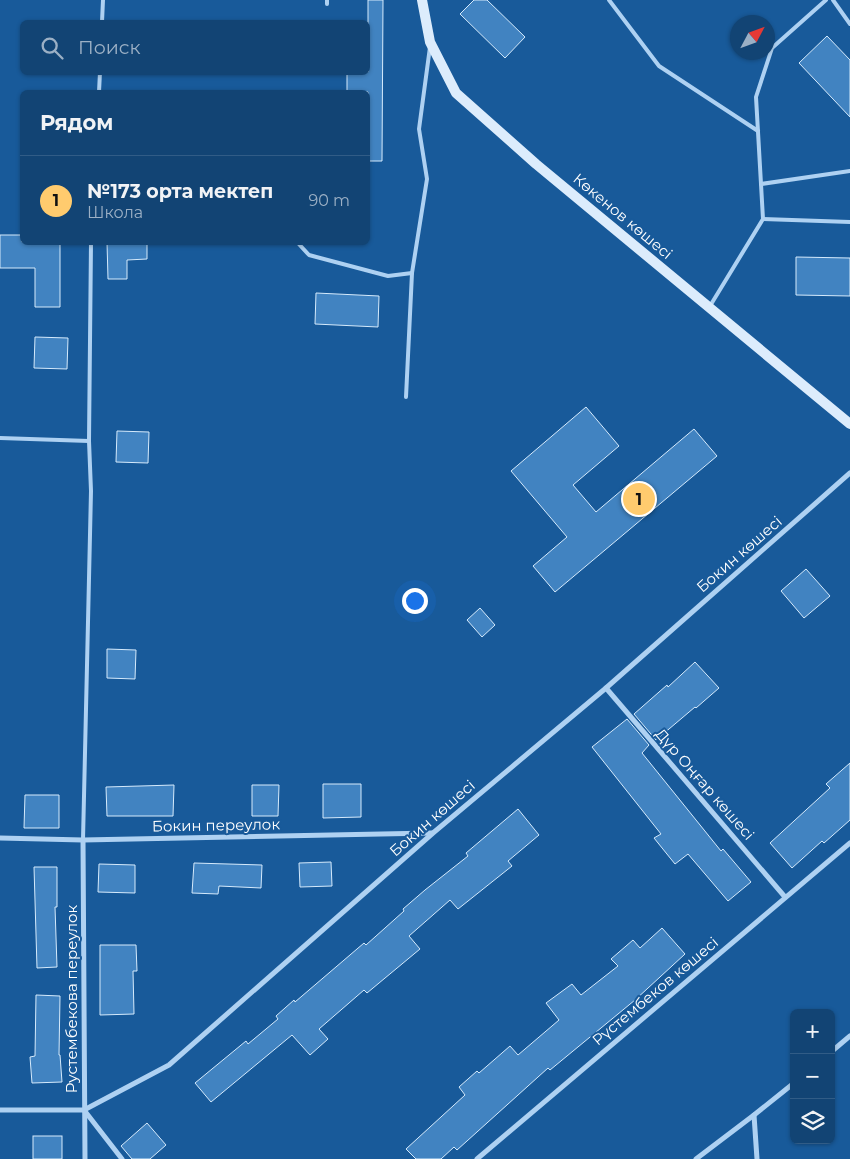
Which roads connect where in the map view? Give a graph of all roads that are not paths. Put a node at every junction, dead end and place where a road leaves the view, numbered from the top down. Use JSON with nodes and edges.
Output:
{"nodes":[{"id":1,"x":103,"y":0,"type":"edge"},
{"id":2,"x":422,"y":0,"type":"edge"},
{"id":3,"x":609,"y":0,"type":"edge"},
{"id":4,"x":826,"y":0,"type":"edge"},
{"id":5,"x":833,"y":0,"type":"edge"},
{"id":6,"x":102,"y":20,"type":"edge"},
{"id":7,"x":850,"y":24,"type":"edge"},
{"id":8,"x":430,"y":42,"type":"junction"},
{"id":9,"x":100,"y":75,"type":"edge"},
{"id":10,"x":98,"y":90,"type":"edge"},
{"id":11,"x":758,"y":131,"type":"junction"},
{"id":12,"x":850,"y":171,"type":"edge"},
{"id":13,"x":761,"y":184,"type":"junction"},
{"id":14,"x":762,"y":219,"type":"junction"},
{"id":15,"x":850,"y":222,"type":"edge"},
{"id":16,"x":91,"y":245,"type":"edge"},
{"id":17,"x":300,"y":245,"type":"edge"},
{"id":18,"x":412,"y":273,"type":"junction"},
{"id":19,"x":709,"y":307,"type":"junction"},
{"id":20,"x":406,"y":397,"type":"dead end"},
{"id":21,"x":850,"y":424,"type":"edge"},
{"id":22,"x":0,"y":438,"type":"edge"},
{"id":23,"x":89,"y":441,"type":"junction"},
{"id":24,"x":850,"y":473,"type":"edge"},
{"id":25,"x":606,"y":688,"type":"junction"},
{"id":26,"x":433,"y":833,"type":"junction"},
{"id":27,"x":0,"y":838,"type":"edge"},
{"id":28,"x":83,"y":840,"type":"junction"},
{"id":29,"x":850,"y":843,"type":"edge"},
{"id":30,"x":785,"y":897,"type":"junction"},
{"id":31,"x":850,"y":1036,"type":"edge"},
{"id":32,"x":835,"y":1049,"type":"edge"},
{"id":33,"x":790,"y":1086,"type":"edge"},
{"id":34,"x":0,"y":1110,"type":"edge"},
{"id":35,"x":84,"y":1110,"type":"junction"},
{"id":36,"x":754,"y":1115,"type":"junction"},
{"id":37,"x":85,"y":1159,"type":"edge"},
{"id":38,"x":122,"y":1159,"type":"edge"},
{"id":39,"x":476,"y":1159,"type":"edge"},
{"id":40,"x":696,"y":1159,"type":"edge"},
{"id":41,"x":757,"y":1159,"type":"edge"}],
"edges":[{"from":1,"to":6,"type":"lane"},
{"from":2,"to":8,"type":"street","name":"Көкенов көшесі"},
{"from":3,"to":11,"type":"lane"},
{"from":4,"to":11,"type":"lane"},
{"from":5,"to":7,"type":"lane"},
{"from":8,"to":18,"type":"lane"},
{"from":8,"to":19,"type":"street","name":"Көкенов көшесі"},
{"from":9,"to":10,"type":"lane"},
{"from":11,"to":13,"type":"lane"},
{"from":12,"to":13,"type":"lane"},
{"from":13,"to":14,"type":"lane"},
{"from":14,"to":15,"type":"lane"},
{"from":14,"to":19,"type":"lane"},
{"from":16,"to":23,"type":"lane"},
{"from":17,"to":18,"type":"lane"},
{"from":18,"to":20,"type":"lane"},
{"from":19,"to":21,"type":"street","name":"Көкенов көшесі"},
{"from":22,"to":23,"type":"lane"},
{"from":23,"to":28,"type":"lane"},
{"from":24,"to":25,"type":"street","name":"Бокин көшесі"},
{"from":25,"to":26,"type":"street","name":"Бокин көшесі"},
{"from":25,"to":30,"type":"street","name":"Дүр Оңғар көшесі"},
{"from":26,"to":28,"type":"street","name":"Бокин переулок"},
{"from":26,"to":35,"type":"street","name":"Бокин көшесі"},
{"from":27,"to":28,"type":"street","name":"Бокин переулок"},
{"from":28,"to":35,"type":"street","name":"Рустембекова переулок"},
{"from":29,"to":30,"type":"street","name":"Рүстембеков көшесі"},
{"from":30,"to":39,"type":"street","name":"Рүстембеков көшесі"},
{"from":31,"to":32,"type":"street"},
{"from":33,"to":36,"type":"street"},
{"from":34,"to":35,"type":"street","name":"Бокин көшесі"},
{"from":35,"to":37,"type":"street","name":"Рустембекова переулок"},
{"from":35,"to":38,"type":"street"},
{"from":36,"to":40,"type":"street"},
{"from":36,"to":41,"type":"street"}]}
